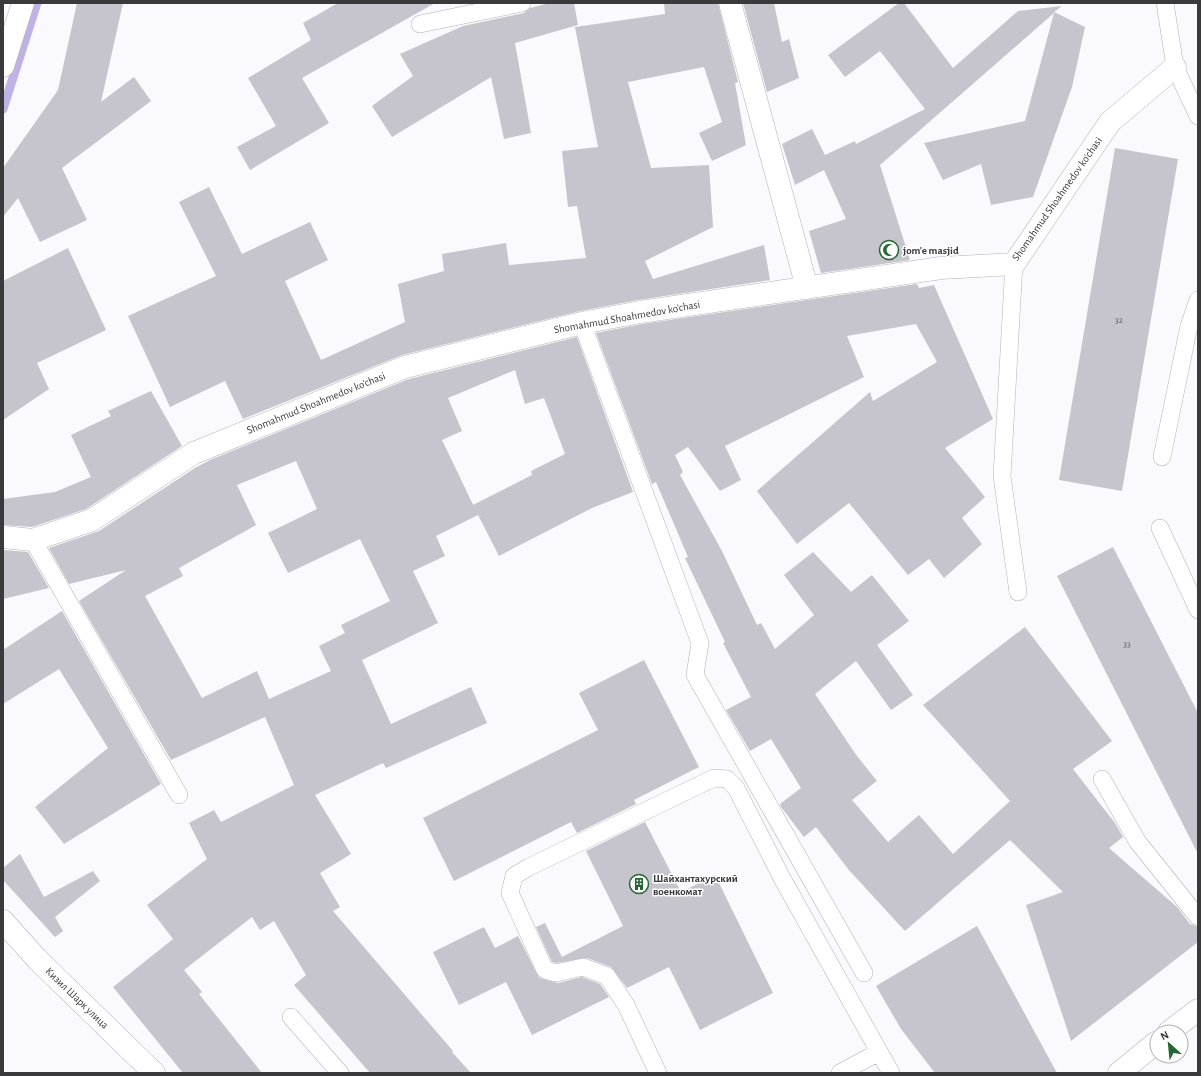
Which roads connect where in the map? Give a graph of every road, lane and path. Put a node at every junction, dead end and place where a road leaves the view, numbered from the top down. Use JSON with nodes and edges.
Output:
{"nodes":[{"id":1,"x":23,"y":3,"type":"edge"},
{"id":2,"x":522,"y":3,"type":"edge"},
{"id":3,"x":730,"y":3,"type":"edge"},
{"id":4,"x":1165,"y":3,"type":"edge"},
{"id":5,"x":420,"y":24,"type":"dead end"},
{"id":6,"x":3,"y":66,"type":"edge"},
{"id":7,"x":1175,"y":67,"type":"junction"},
{"id":8,"x":1198,"y":116,"type":"edge"},
{"id":9,"x":1014,"y":264,"type":"junction"},
{"id":10,"x":806,"y":288,"type":"junction"},
{"id":11,"x":1198,"y":300,"type":"edge"},
{"id":12,"x":582,"y":323,"type":"junction"},
{"id":13,"x":1162,"y":457,"type":"dead end"},
{"id":14,"x":1160,"y":528,"type":"dead end"},
{"id":15,"x":3,"y":537,"type":"edge"},
{"id":16,"x":33,"y":540,"type":"junction"},
{"id":17,"x":1018,"y":592,"type":"dead end"},
{"id":18,"x":1198,"y":610,"type":"edge"},
{"id":19,"x":1102,"y":779,"type":"dead end"},
{"id":20,"x":179,"y":795,"type":"dead end"},
{"id":21,"x":1198,"y":917,"type":"edge"},
{"id":22,"x":3,"y":921,"type":"edge"},
{"id":23,"x":864,"y":974,"type":"dead end"},
{"id":24,"x":1198,"y":1010,"type":"edge"},
{"id":25,"x":291,"y":1017,"type":"dead end"},
{"id":26,"x":1180,"y":1024,"type":"edge"},
{"id":27,"x":1149,"y":1049,"type":"edge"},
{"id":28,"x":879,"y":1052,"type":"junction"},
{"id":29,"x":154,"y":1073,"type":"edge"},
{"id":30,"x":340,"y":1073,"type":"edge"},
{"id":31,"x":658,"y":1073,"type":"edge"},
{"id":32,"x":840,"y":1073,"type":"edge"},
{"id":33,"x":891,"y":1073,"type":"edge"},
{"id":34,"x":1119,"y":1073,"type":"edge"}],
"edges":[{"from":1,"to":6,"type":"street"},
{"from":2,"to":5,"type":"lane"},
{"from":3,"to":10,"type":"street"},
{"from":4,"to":7,"type":"lane"},
{"from":7,"to":8,"type":"lane"},
{"from":7,"to":9,"type":"street","name":"Shomahmud Shoahmedov ko'chasi"},
{"from":9,"to":10,"type":"street","name":"Shomahmud Shoahmedov ko'chasi"},
{"from":9,"to":17,"type":"lane"},
{"from":10,"to":12,"type":"street","name":"Shomahmud Shoahmedov ko'chasi"},
{"from":11,"to":13,"type":"lane"},
{"from":12,"to":16,"type":"street","name":"Shomahmud Shoahmedov ko'chasi"},
{"from":12,"to":23,"type":"lane"},
{"from":14,"to":18,"type":"lane"},
{"from":15,"to":16,"type":"street","name":"Shomahmud Shoahmedov ko'chasi"},
{"from":16,"to":20,"type":"lane"},
{"from":19,"to":21,"type":"lane"},
{"from":22,"to":29,"type":"street","name":"Кизил Шарк улица"},
{"from":24,"to":26,"type":"street"},
{"from":25,"to":30,"type":"lane"},
{"from":27,"to":34,"type":"street"},
{"from":28,"to":31,"type":"lane"},
{"from":28,"to":32,"type":"lane"},
{"from":28,"to":33,"type":"lane"}]}
